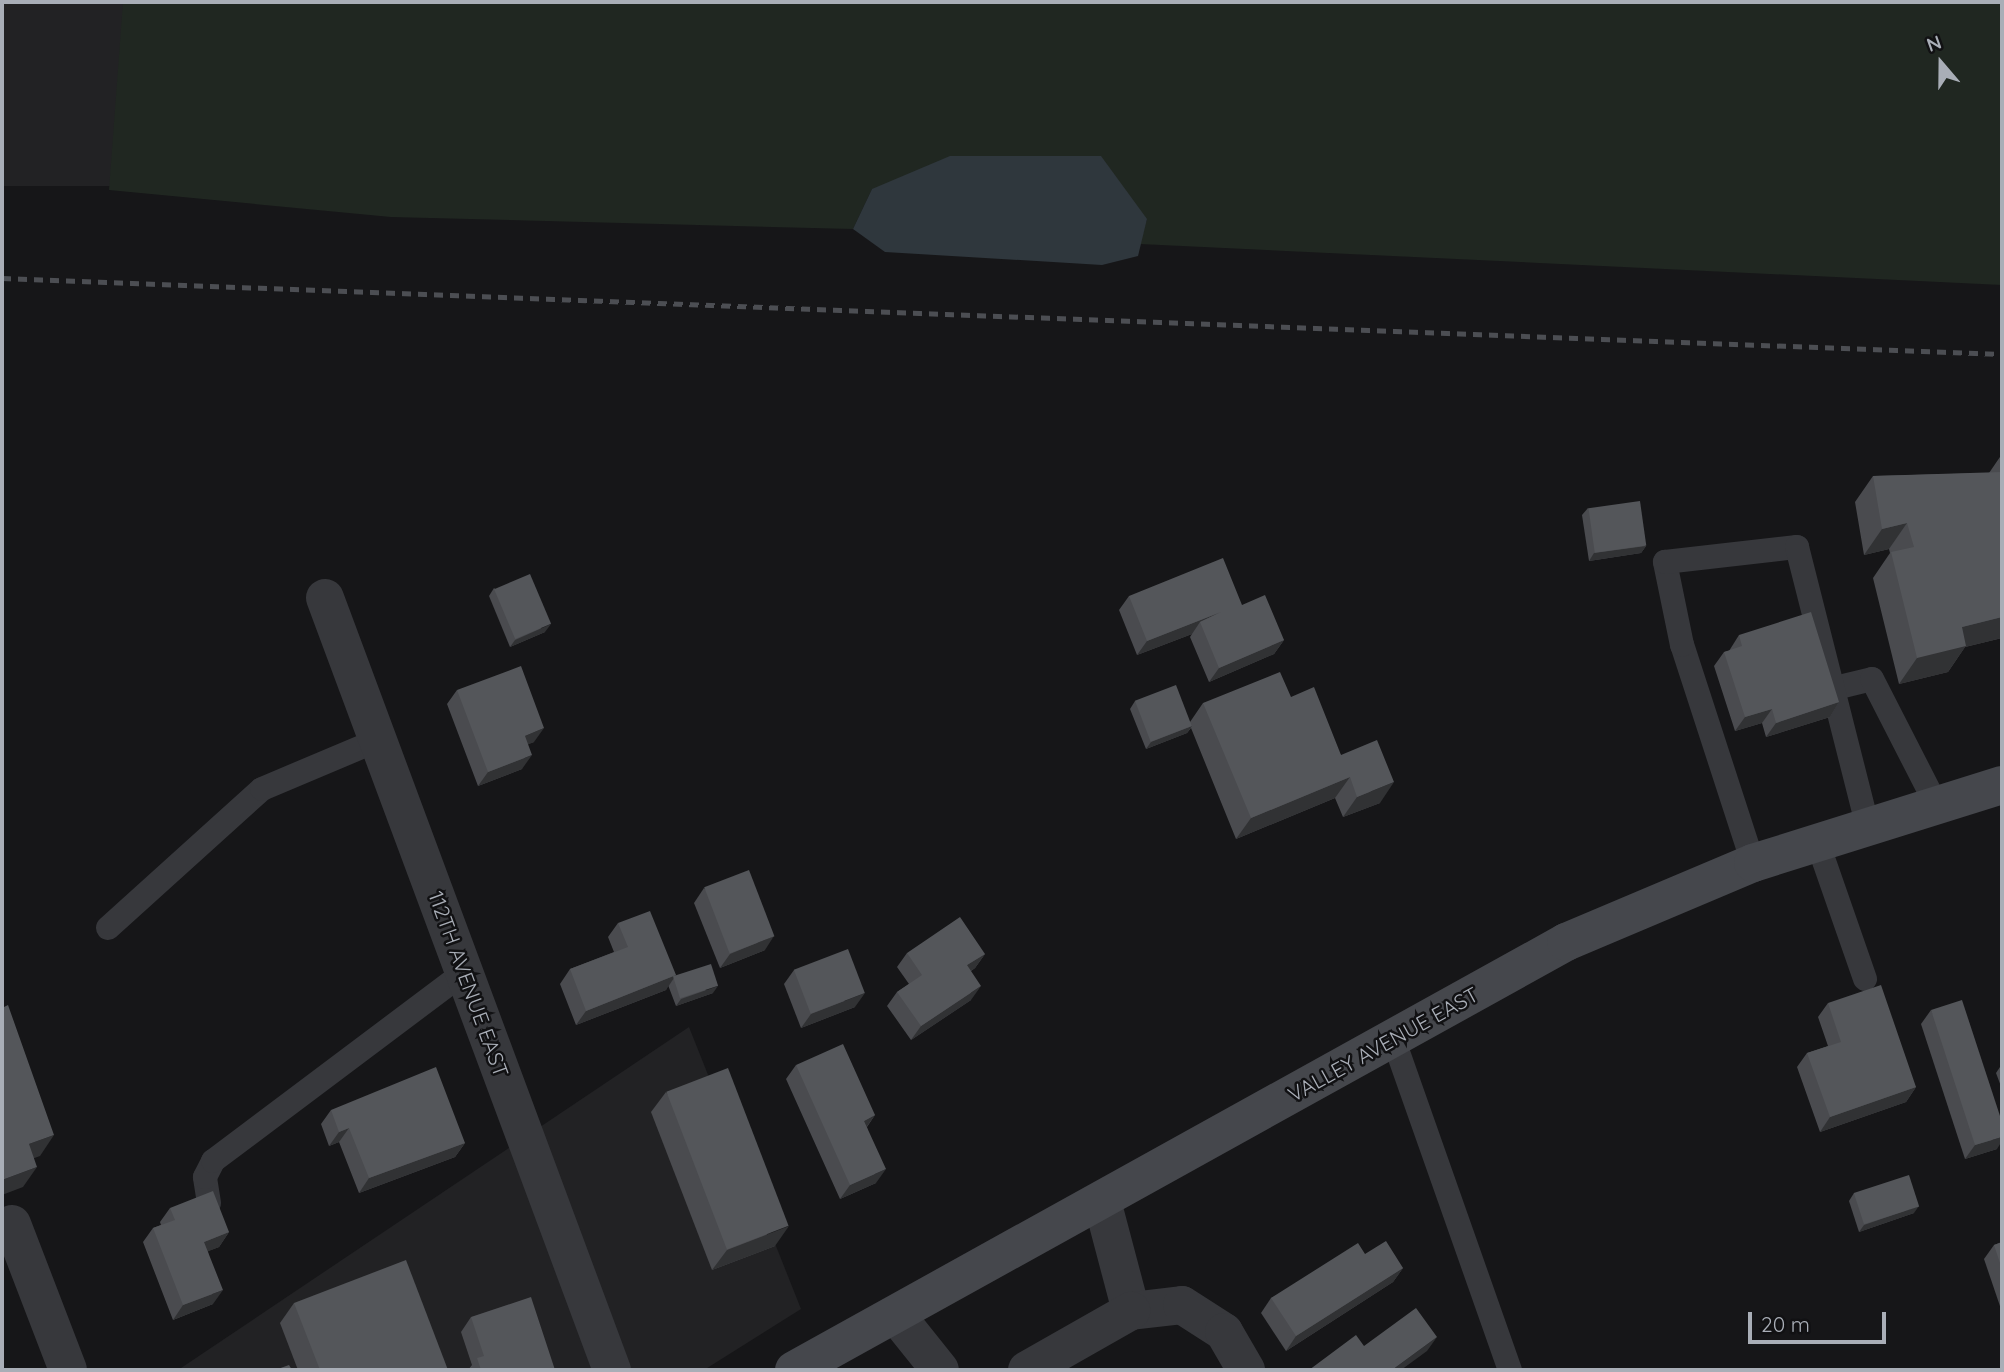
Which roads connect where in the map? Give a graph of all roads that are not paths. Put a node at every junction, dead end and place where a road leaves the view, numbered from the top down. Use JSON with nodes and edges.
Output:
{"nodes":[{"id":1,"x":325,"y":598,"type":"dead end"},
{"id":2,"x":1831,"y":689,"type":"junction"},
{"id":3,"x":378,"y":740,"type":"junction"},
{"id":4,"x":2002,"y":785,"type":"edge"},
{"id":5,"x":1935,"y":802,"type":"junction"},
{"id":6,"x":1867,"y":824,"type":"junction"},
{"id":7,"x":1817,"y":841,"type":"junction"},
{"id":8,"x":1753,"y":863,"type":"junction"},
{"id":9,"x":108,"y":928,"type":"dead end"},
{"id":10,"x":465,"y":972,"type":"junction"},
{"id":11,"x":1865,"y":979,"type":"dead end"},
{"id":12,"x":1393,"y":1038,"type":"junction"},
{"id":13,"x":1102,"y":1201,"type":"junction"},
{"id":14,"x":209,"y":1203,"type":"edge"},
{"id":15,"x":12,"y":1224,"type":"dead end"},
{"id":16,"x":1131,"y":1311,"type":"junction"},
{"id":17,"x":896,"y":1315,"type":"junction"},
{"id":18,"x":68,"y":1370,"type":"edge"},
{"id":19,"x":612,"y":1370,"type":"edge"},
{"id":20,"x":794,"y":1370,"type":"edge"},
{"id":21,"x":940,"y":1370,"type":"edge"},
{"id":22,"x":1027,"y":1370,"type":"edge"},
{"id":23,"x":1246,"y":1370,"type":"edge"},
{"id":24,"x":1510,"y":1370,"type":"edge"}],
"edges":[{"from":1,"to":3,"type":"street","name":"112TH AVENUE EAST"},
{"from":2,"to":5,"type":"lane"},
{"from":2,"to":6,"type":"lane"},
{"from":2,"to":8,"type":"lane"},
{"from":3,"to":9,"type":"lane"},
{"from":3,"to":10,"type":"street","name":"112TH AVENUE EAST"},
{"from":4,"to":5,"type":"main road","name":"VALLEY AVENUE EAST"},
{"from":5,"to":6,"type":"main road","name":"VALLEY AVENUE EAST"},
{"from":6,"to":7,"type":"main road","name":"VALLEY AVENUE EAST"},
{"from":7,"to":8,"type":"main road","name":"VALLEY AVENUE EAST"},
{"from":7,"to":11,"type":"lane"},
{"from":8,"to":12,"type":"main road","name":"VALLEY AVENUE EAST"},
{"from":10,"to":14,"type":"lane"},
{"from":10,"to":19,"type":"street","name":"112TH AVENUE EAST"},
{"from":12,"to":13,"type":"main road","name":"VALLEY AVENUE EAST"},
{"from":12,"to":24,"type":"lane"},
{"from":13,"to":16,"type":"street"},
{"from":13,"to":17,"type":"main road","name":"VALLEY AVENUE EAST"},
{"from":15,"to":18,"type":"street"},
{"from":16,"to":22,"type":"street"},
{"from":16,"to":23,"type":"street"},
{"from":17,"to":20,"type":"main road","name":"VALLEY AVENUE EAST"},
{"from":17,"to":21,"type":"street"}]}
